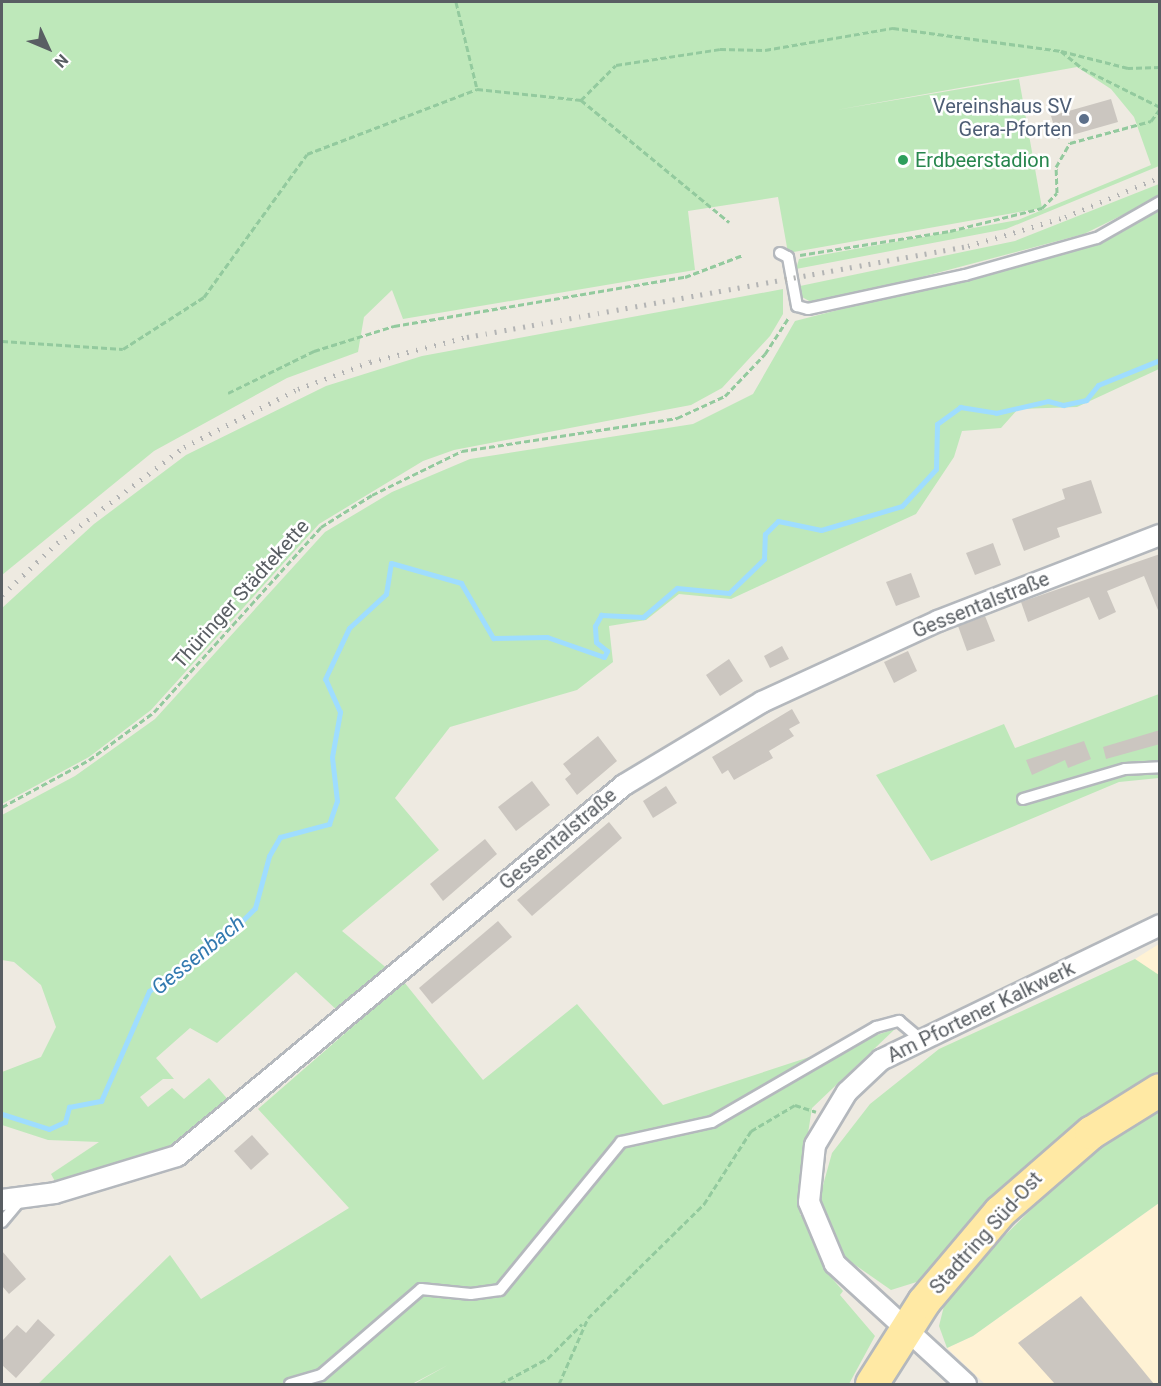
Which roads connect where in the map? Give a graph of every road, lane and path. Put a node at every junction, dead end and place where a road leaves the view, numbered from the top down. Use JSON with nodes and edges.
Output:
{"nodes":[{"id":1,"x":456,"y":2,"type":"edge"},
{"id":2,"x":1061,"y":51,"type":"junction"},
{"id":3,"x":1160,"y":67,"type":"edge"},
{"id":4,"x":477,"y":88,"type":"junction"},
{"id":5,"x":581,"y":100,"type":"junction"},
{"id":6,"x":1160,"y":108,"type":"edge"},
{"id":7,"x":1160,"y":202,"type":"edge"},
{"id":8,"x":729,"y":222,"type":"dead end"},
{"id":9,"x":743,"y":255,"type":"dead end"},
{"id":10,"x":784,"y":255,"type":"joint"},
{"id":11,"x":797,"y":306,"type":"junction"},
{"id":12,"x":2,"y":341,"type":"edge"},
{"id":13,"x":228,"y":393,"type":"dead end"},
{"id":14,"x":1160,"y":535,"type":"edge"},
{"id":15,"x":1160,"y":766,"type":"edge"},
{"id":16,"x":1023,"y":799,"type":"dead end"},
{"id":17,"x":2,"y":807,"type":"edge"},
{"id":18,"x":1160,"y":925,"type":"edge"},
{"id":19,"x":920,"y":1038,"type":"junction"},
{"id":20,"x":1160,"y":1090,"type":"edge"},
{"id":21,"x":826,"y":1122,"type":"junction"},
{"id":22,"x":23,"y":1197,"type":"junction"},
{"id":23,"x":2,"y":1200,"type":"edge"},
{"id":24,"x":2,"y":1222,"type":"edge"},
{"id":25,"x":588,"y":1318,"type":"junction"},
{"id":26,"x":904,"y":1331,"type":"junction"},
{"id":27,"x":290,"y":1384,"type":"edge"},
{"id":28,"x":479,"y":1384,"type":"edge"},
{"id":29,"x":500,"y":1384,"type":"edge"},
{"id":30,"x":559,"y":1384,"type":"edge"},
{"id":31,"x":872,"y":1384,"type":"edge"},
{"id":32,"x":966,"y":1384,"type":"edge"}],
"edges":[{"from":1,"to":4,"type":"path"},
{"from":2,"to":3,"type":"path"},
{"from":2,"to":5,"type":"path"},
{"from":2,"to":6,"type":"path"},
{"from":4,"to":5,"type":"path"},
{"from":4,"to":12,"type":"path"},
{"from":5,"to":8,"type":"path"},
{"from":6,"to":10,"type":"path"},
{"from":7,"to":11,"type":"lane"},
{"from":9,"to":13,"type":"path"},
{"from":10,"to":11,"type":"lane"},
{"from":11,"to":17,"type":"path","name":"Thüringer Städtekette"},
{"from":14,"to":22,"type":"street","name":"Gessentalstraße"},
{"from":15,"to":16,"type":"lane"},
{"from":18,"to":19,"type":"street","name":"Am Pfortener Kalkwerk"},
{"from":19,"to":21,"type":"street","name":"Am Pfortener Kalkwerk"},
{"from":19,"to":27,"type":"lane"},
{"from":20,"to":26,"type":"main road","name":"Stadtring Süd-Ost"},
{"from":21,"to":25,"type":"path"},
{"from":21,"to":26,"type":"street","name":"Am Pfortener Kalkwerk"},
{"from":22,"to":23,"type":"street","name":"Gessentalstraße"},
{"from":22,"to":24,"type":"lane"},
{"from":25,"to":29,"type":"path"},
{"from":25,"to":30,"type":"path"},
{"from":26,"to":31,"type":"main road","name":"Stadtring Süd-Ost"},
{"from":26,"to":32,"type":"street","name":"Am Pfortener Kalkwerk"},
{"from":28,"to":29,"type":"path"}]}
